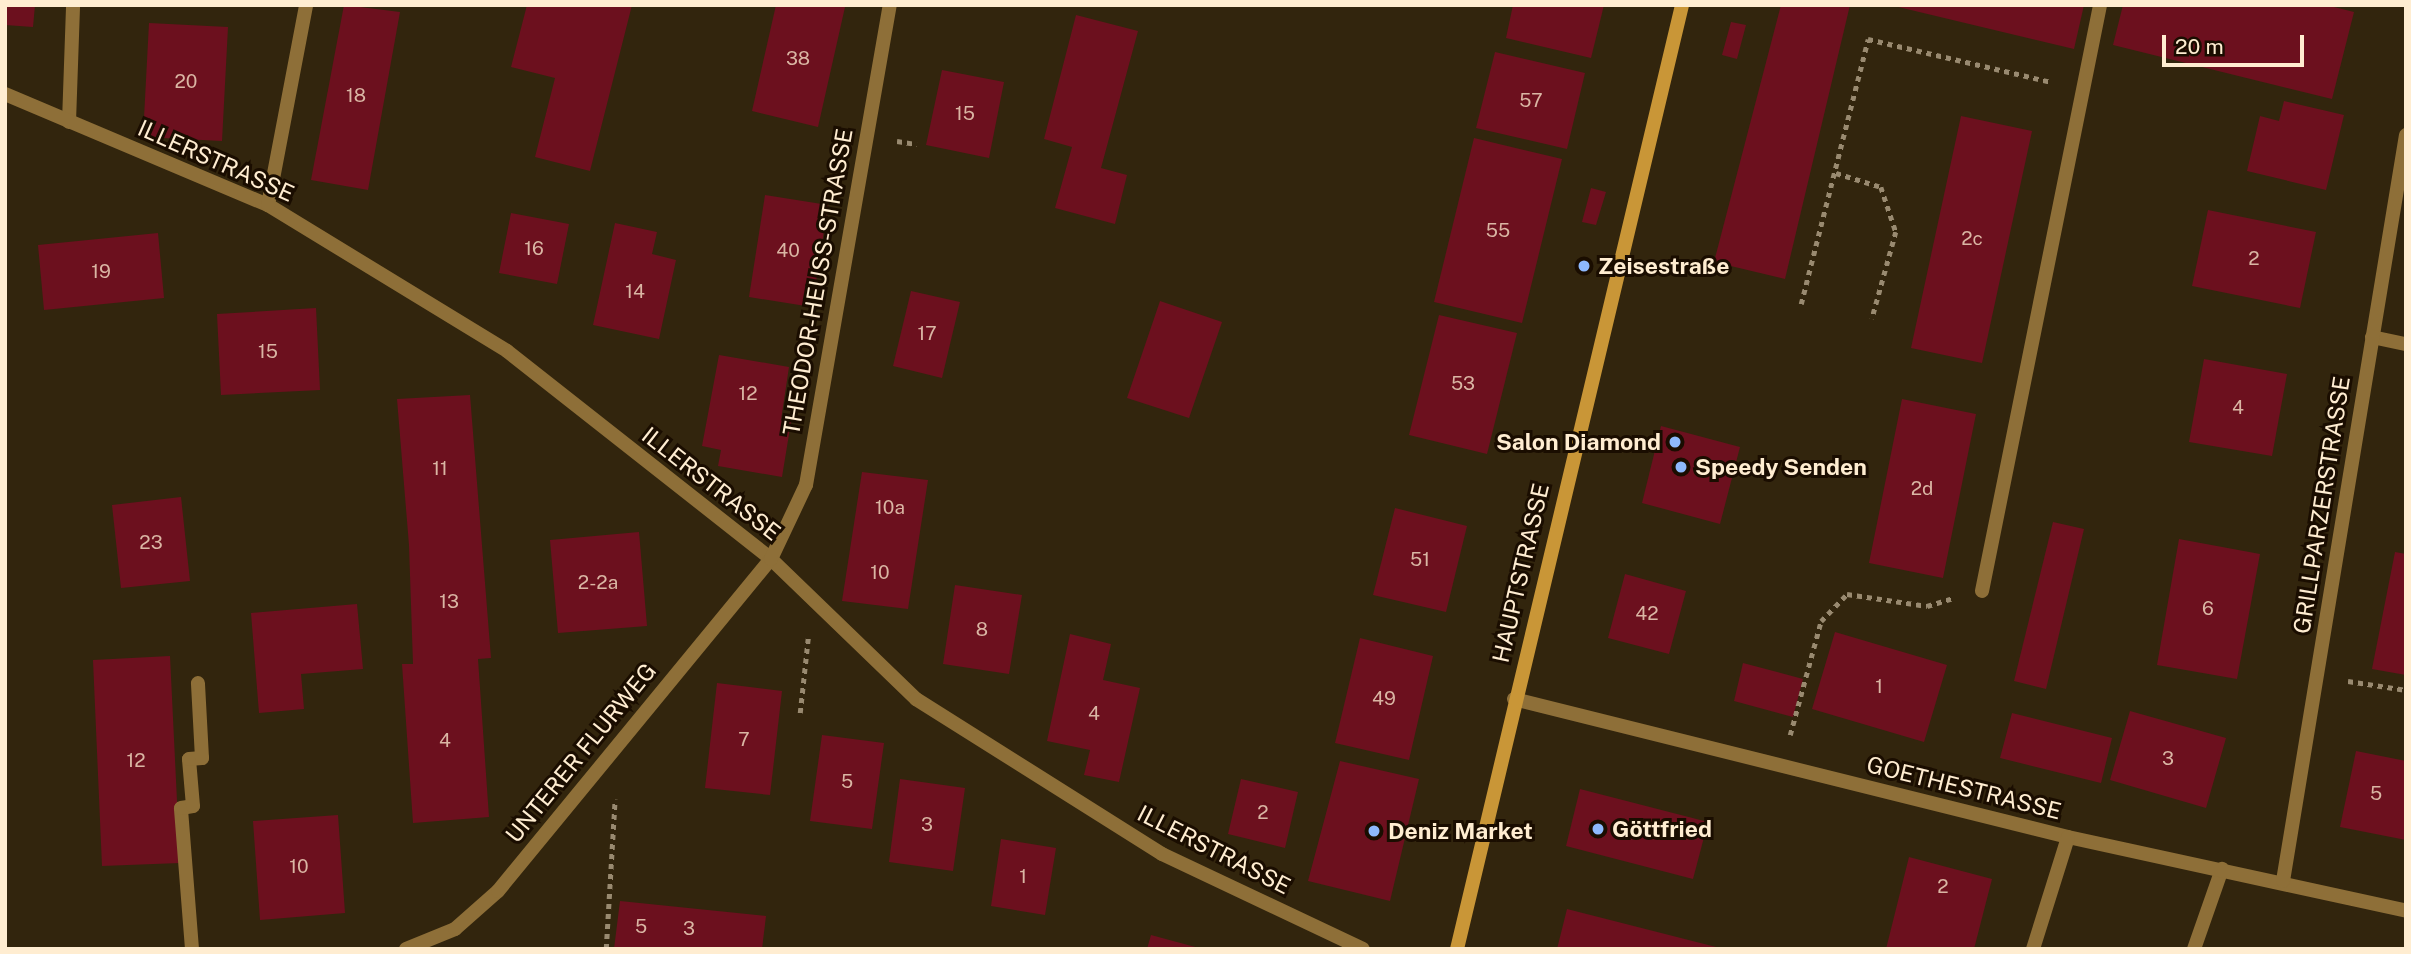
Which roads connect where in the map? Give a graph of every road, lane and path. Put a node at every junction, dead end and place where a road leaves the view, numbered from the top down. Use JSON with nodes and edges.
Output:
{"nodes":[{"id":1,"x":73,"y":5,"type":"edge"},
{"id":2,"x":306,"y":5,"type":"edge"},
{"id":3,"x":890,"y":5,"type":"edge"},
{"id":4,"x":1682,"y":5,"type":"edge"},
{"id":5,"x":2100,"y":5,"type":"edge"},
{"id":6,"x":2050,"y":81,"type":"dead end"},
{"id":7,"x":5,"y":94,"type":"edge"},
{"id":8,"x":69,"y":122,"type":"junction"},
{"id":9,"x":2406,"y":135,"type":"edge"},
{"id":10,"x":2403,"y":159,"type":"edge"},
{"id":11,"x":1836,"y":173,"type":"junction"},
{"id":12,"x":268,"y":205,"type":"junction"},
{"id":13,"x":1801,"y":304,"type":"dead end"},
{"id":14,"x":1872,"y":319,"type":"dead end"},
{"id":15,"x":2372,"y":337,"type":"junction"},
{"id":16,"x":2406,"y":344,"type":"edge"},
{"id":17,"x":771,"y":559,"type":"junction"},
{"id":18,"x":1982,"y":591,"type":"joint"},
{"id":19,"x":812,"y":598,"type":"junction"},
{"id":20,"x":2317,"y":676,"type":"junction"},
{"id":21,"x":198,"y":683,"type":"dead end"},
{"id":22,"x":2406,"y":690,"type":"edge"},
{"id":23,"x":1514,"y":699,"type":"junction"},
{"id":24,"x":800,"y":713,"type":"dead end"},
{"id":25,"x":1781,"y":766,"type":"junction"},
{"id":26,"x":590,"y":776,"type":"junction"},
{"id":27,"x":2068,"y":837,"type":"junction"},
{"id":28,"x":2222,"y":869,"type":"junction"},
{"id":29,"x":2283,"y":881,"type":"junction"},
{"id":30,"x":2406,"y":911,"type":"edge"},
{"id":31,"x":192,"y":949,"type":"edge"},
{"id":32,"x":406,"y":949,"type":"edge"},
{"id":33,"x":606,"y":949,"type":"edge"},
{"id":34,"x":1363,"y":949,"type":"edge"},
{"id":35,"x":1457,"y":949,"type":"edge"},
{"id":36,"x":2033,"y":949,"type":"edge"},
{"id":37,"x":2194,"y":949,"type":"edge"}],
"edges":[{"from":1,"to":8,"type":"street"},
{"from":2,"to":12,"type":"street"},
{"from":3,"to":17,"type":"street","name":"THEODOR-HEUSS-STRASSE"},
{"from":4,"to":23,"type":"main road","name":"HAUPTSTRASSE"},
{"from":5,"to":18,"type":"street"},
{"from":6,"to":11,"type":"path"},
{"from":7,"to":8,"type":"street","name":"ILLERSTRASSE"},
{"from":8,"to":12,"type":"street","name":"ILLERSTRASSE"},
{"from":9,"to":10,"type":"street","name":"GRILLPARZERSTRASSE"},
{"from":10,"to":15,"type":"street","name":"GRILLPARZERSTRASSE"},
{"from":11,"to":13,"type":"path"},
{"from":11,"to":14,"type":"path"},
{"from":12,"to":17,"type":"street","name":"ILLERSTRASSE"},
{"from":15,"to":16,"type":"street"},
{"from":15,"to":20,"type":"street","name":"GRILLPARZERSTRASSE"},
{"from":17,"to":19,"type":"street","name":"ILLERSTRASSE"},
{"from":17,"to":26,"type":"street","name":"UNTERER FLURWEG"},
{"from":18,"to":25,"type":"path"},
{"from":19,"to":24,"type":"path"},
{"from":19,"to":34,"type":"street","name":"ILLERSTRASSE"},
{"from":20,"to":22,"type":"path"},
{"from":20,"to":29,"type":"street","name":"GRILLPARZERSTRASSE"},
{"from":21,"to":31,"type":"street"},
{"from":23,"to":25,"type":"street","name":"GOETHESTRASSE"},
{"from":23,"to":35,"type":"main road","name":"HAUPTSTRASSE"},
{"from":25,"to":27,"type":"street","name":"GOETHESTRASSE"},
{"from":26,"to":32,"type":"street","name":"UNTERER FLURWEG"},
{"from":26,"to":33,"type":"path"},
{"from":27,"to":28,"type":"street","name":"GOETHESTRASSE"},
{"from":27,"to":36,"type":"street"},
{"from":28,"to":29,"type":"street","name":"GOETHESTRASSE"},
{"from":28,"to":37,"type":"street"},
{"from":29,"to":30,"type":"street","name":"GOETHESTRASSE"}]}
